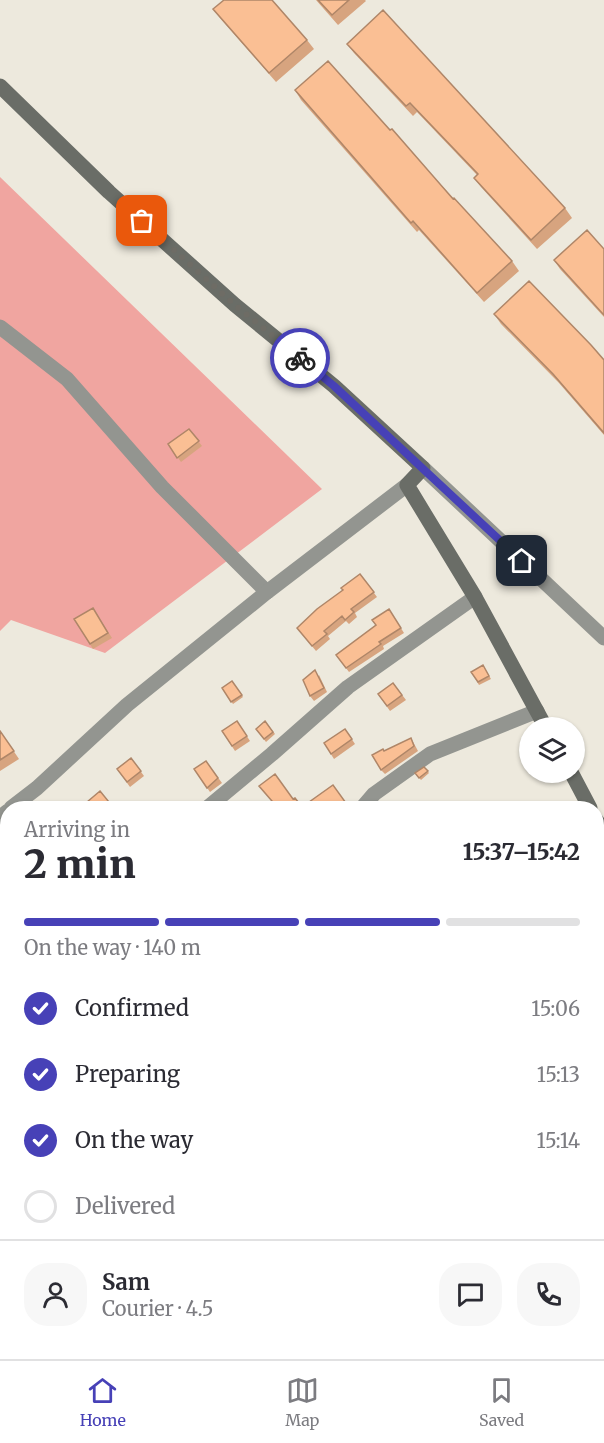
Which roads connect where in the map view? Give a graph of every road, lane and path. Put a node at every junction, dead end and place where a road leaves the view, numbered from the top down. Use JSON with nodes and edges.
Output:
{"nodes":[{"id":1,"x":0,"y":86,"type":"edge"},
{"id":2,"x":0,"y":327,"type":"edge"},
{"id":3,"x":423,"y":468,"type":"junction"},
{"id":4,"x":407,"y":485,"type":"junction"},
{"id":5,"x":267,"y":592,"type":"junction"},
{"id":6,"x":475,"y":597,"type":"junction"},
{"id":7,"x":604,"y":638,"type":"edge"},
{"id":8,"x":537,"y":711,"type":"junction"},
{"id":9,"x":540,"y":717,"type":"edge"},
{"id":10,"x":576,"y":783,"type":"edge"},
{"id":11,"x":20,"y":801,"type":"edge"},
{"id":12,"x":215,"y":801,"type":"edge"},
{"id":13,"x":368,"y":801,"type":"edge"},
{"id":14,"x":586,"y":801,"type":"edge"}],
"edges":[{"from":1,"to":3,"type":"main road"},
{"from":2,"to":5,"type":"street"},
{"from":3,"to":4,"type":"main road"},
{"from":3,"to":7,"type":"street"},
{"from":4,"to":5,"type":"street"},
{"from":4,"to":6,"type":"main road"},
{"from":5,"to":11,"type":"street"},
{"from":6,"to":8,"type":"main road"},
{"from":6,"to":12,"type":"street"},
{"from":8,"to":9,"type":"main road"},
{"from":8,"to":13,"type":"street"},
{"from":10,"to":14,"type":"main road"}]}
